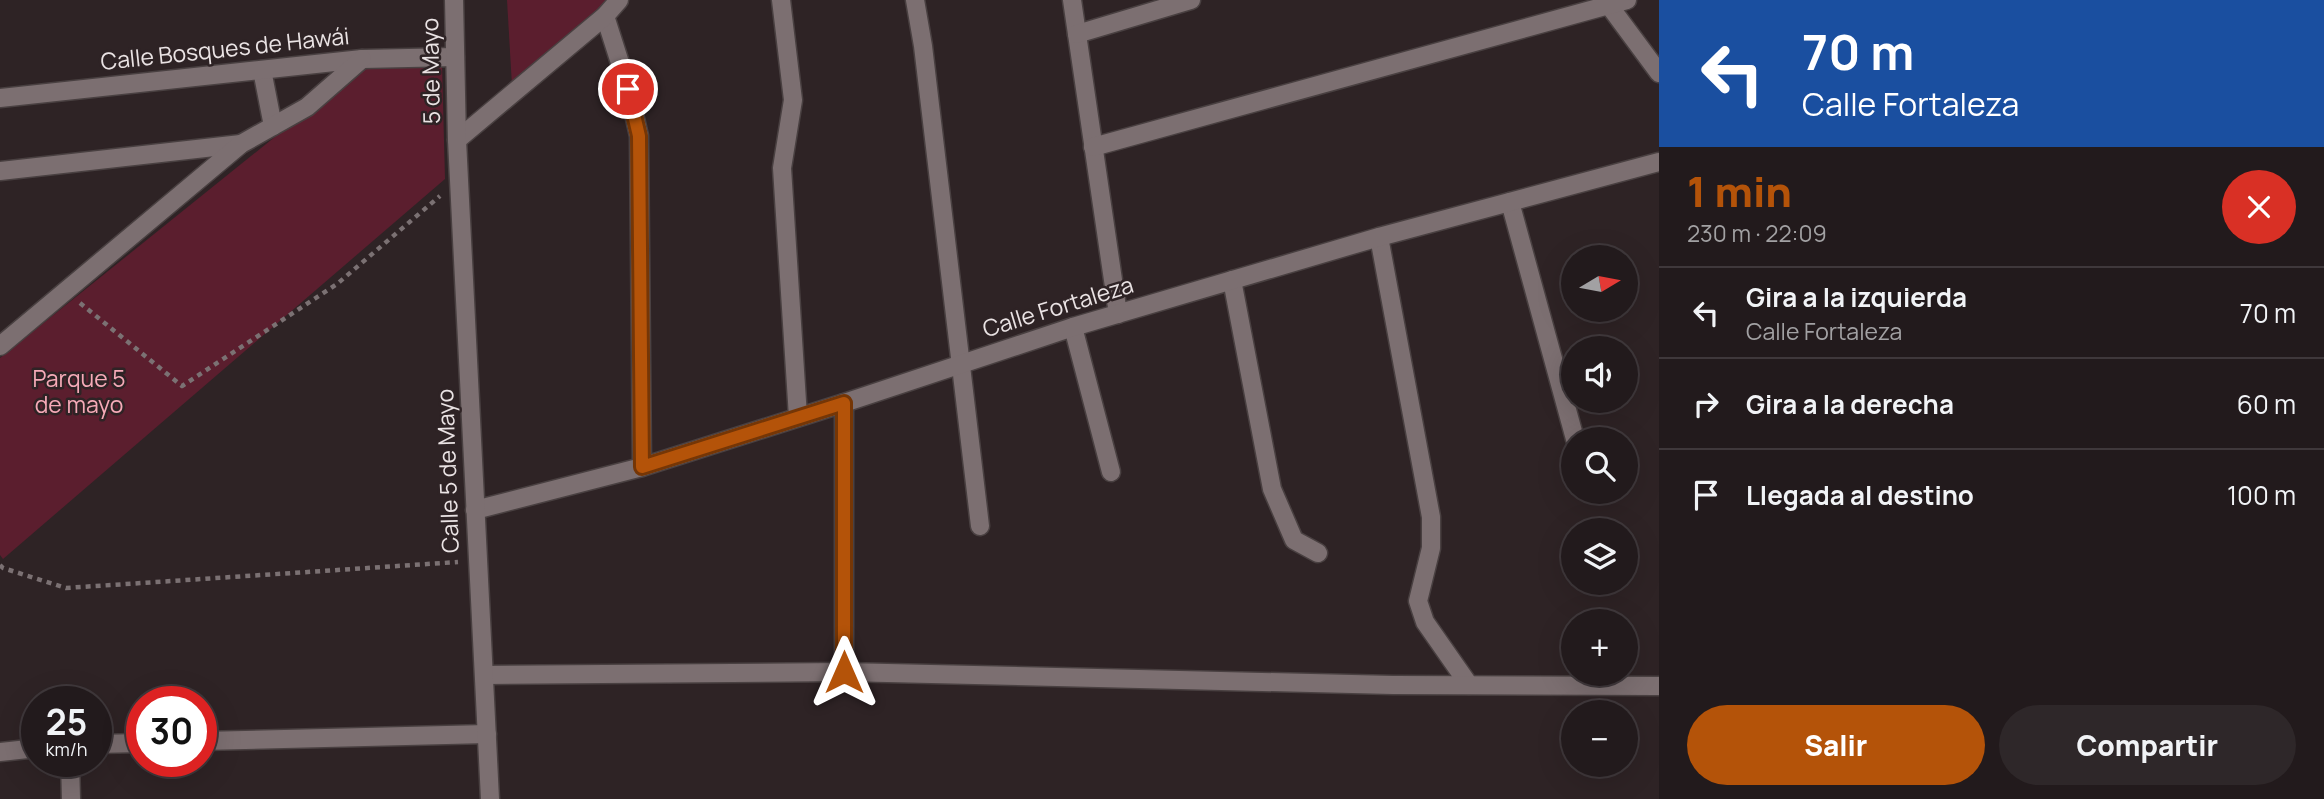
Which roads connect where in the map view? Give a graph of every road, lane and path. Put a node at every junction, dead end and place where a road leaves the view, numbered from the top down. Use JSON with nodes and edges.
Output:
{"nodes":[{"id":1,"x":454,"y":0,"type":"edge"},
{"id":2,"x":619,"y":0,"type":"edge"},
{"id":3,"x":781,"y":0,"type":"edge"},
{"id":4,"x":915,"y":0,"type":"edge"},
{"id":5,"x":1072,"y":0,"type":"edge"},
{"id":6,"x":1191,"y":0,"type":"edge"},
{"id":7,"x":1627,"y":0,"type":"edge"},
{"id":8,"x":1606,"y":3,"type":"edge"},
{"id":9,"x":605,"y":16,"type":"junction"},
{"id":10,"x":1077,"y":34,"type":"junction"},
{"id":11,"x":456,"y":57,"type":"junction"},
{"id":12,"x":362,"y":59,"type":"junction"},
{"id":13,"x":262,"y":69,"type":"junction"},
{"id":14,"x":1659,"y":73,"type":"edge"},
{"id":15,"x":0,"y":98,"type":"edge"},
{"id":16,"x":273,"y":126,"type":"junction"},
{"id":17,"x":457,"y":140,"type":"junction"},
{"id":18,"x":241,"y":144,"type":"junction"},
{"id":19,"x":1093,"y":147,"type":"junction"},
{"id":20,"x":1659,"y":162,"type":"edge"},
{"id":21,"x":0,"y":171,"type":"edge"},
{"id":22,"x":459,"y":180,"type":"junction"},
{"id":23,"x":1510,"y":202,"type":"junction"},
{"id":24,"x":1379,"y":237,"type":"junction"},
{"id":25,"x":1232,"y":280,"type":"junction"},
{"id":26,"x":65,"y":292,"type":"junction"},
{"id":27,"x":1118,"y":314,"type":"junction"},
{"id":28,"x":1073,"y":327,"type":"junction"},
{"id":29,"x":0,"y":346,"type":"edge"},
{"id":30,"x":959,"y":364,"type":"junction"},
{"id":31,"x":844,"y":403,"type":"junction"},
{"id":32,"x":798,"y":417,"type":"junction"},
{"id":33,"x":1573,"y":427,"type":"edge"},
{"id":34,"x":642,"y":467,"type":"junction"},
{"id":35,"x":1111,"y":472,"type":"dead end"},
{"id":36,"x":475,"y":510,"type":"junction"},
{"id":37,"x":980,"y":526,"type":"dead end"},
{"id":38,"x":1318,"y":553,"type":"dead end"},
{"id":39,"x":477,"y":560,"type":"junction"},
{"id":40,"x":0,"y":565,"type":"edge"},
{"id":41,"x":844,"y":672,"type":"junction"},
{"id":42,"x":485,"y":675,"type":"junction"},
{"id":43,"x":1469,"y":685,"type":"junction"},
{"id":44,"x":1659,"y":686,"type":"edge"},
{"id":45,"x":486,"y":734,"type":"junction"},
{"id":46,"x":217,"y":741,"type":"edge"},
{"id":47,"x":21,"y":750,"type":"edge"},
{"id":48,"x":0,"y":752,"type":"edge"},
{"id":49,"x":70,"y":777,"type":"edge"},
{"id":50,"x":71,"y":799,"type":"edge"},
{"id":51,"x":490,"y":799,"type":"edge"}],
"edges":[{"from":1,"to":11,"type":"street","name":"5 de Mayo"},
{"from":2,"to":9,"type":"street"},
{"from":3,"to":32,"type":"street"},
{"from":4,"to":30,"type":"street"},
{"from":5,"to":10,"type":"street"},
{"from":6,"to":10,"type":"street"},
{"from":7,"to":8,"type":"street"},
{"from":8,"to":14,"type":"street"},
{"from":8,"to":19,"type":"street"},
{"from":9,"to":17,"type":"street"},
{"from":9,"to":34,"type":"street"},
{"from":10,"to":19,"type":"street"},
{"from":11,"to":12,"type":"street","name":"Calle Bosques de Hawái"},
{"from":11,"to":17,"type":"street","name":"5 de Mayo"},
{"from":12,"to":13,"type":"street","name":"Calle Bosques de Hawái"},
{"from":12,"to":16,"type":"street"},
{"from":13,"to":15,"type":"street","name":"Calle Bosques de Hawái"},
{"from":13,"to":16,"type":"street"},
{"from":16,"to":18,"type":"street"},
{"from":17,"to":22,"type":"street","name":"Calle 5 de Mayo"},
{"from":18,"to":21,"type":"street"},
{"from":18,"to":26,"type":"street"},
{"from":19,"to":27,"type":"street"},
{"from":20,"to":23,"type":"street","name":"Calle Fortaleza"},
{"from":22,"to":26,"type":"path"},
{"from":22,"to":36,"type":"street","name":"Calle 5 de Mayo"},
{"from":23,"to":24,"type":"street","name":"Calle Fortaleza"},
{"from":23,"to":33,"type":"street"},
{"from":24,"to":25,"type":"street","name":"Calle Fortaleza"},
{"from":24,"to":43,"type":"street"},
{"from":25,"to":27,"type":"street","name":"Calle Fortaleza"},
{"from":25,"to":38,"type":"street"},
{"from":26,"to":29,"type":"street"},
{"from":27,"to":28,"type":"street","name":"Calle Fortaleza"},
{"from":28,"to":30,"type":"street","name":"Calle Fortaleza"},
{"from":28,"to":35,"type":"street"},
{"from":30,"to":31,"type":"street","name":"Calle Fortaleza"},
{"from":30,"to":37,"type":"street"},
{"from":31,"to":32,"type":"street","name":"Calle Fortaleza"},
{"from":31,"to":41,"type":"street"},
{"from":32,"to":34,"type":"street","name":"Calle Fortaleza"},
{"from":34,"to":36,"type":"street","name":"Calle Fortaleza"},
{"from":36,"to":39,"type":"street","name":"Calle 5 de Mayo"},
{"from":39,"to":40,"type":"path"},
{"from":39,"to":42,"type":"street","name":"Calle 5 de Mayo"},
{"from":41,"to":42,"type":"street"},
{"from":41,"to":43,"type":"street"},
{"from":42,"to":45,"type":"street","name":"Calle 5 de Mayo"},
{"from":43,"to":44,"type":"street"},
{"from":45,"to":46,"type":"street"},
{"from":45,"to":51,"type":"street","name":"Calle 5 de Mayo"},
{"from":47,"to":48,"type":"street"},
{"from":49,"to":50,"type":"street"}]}
